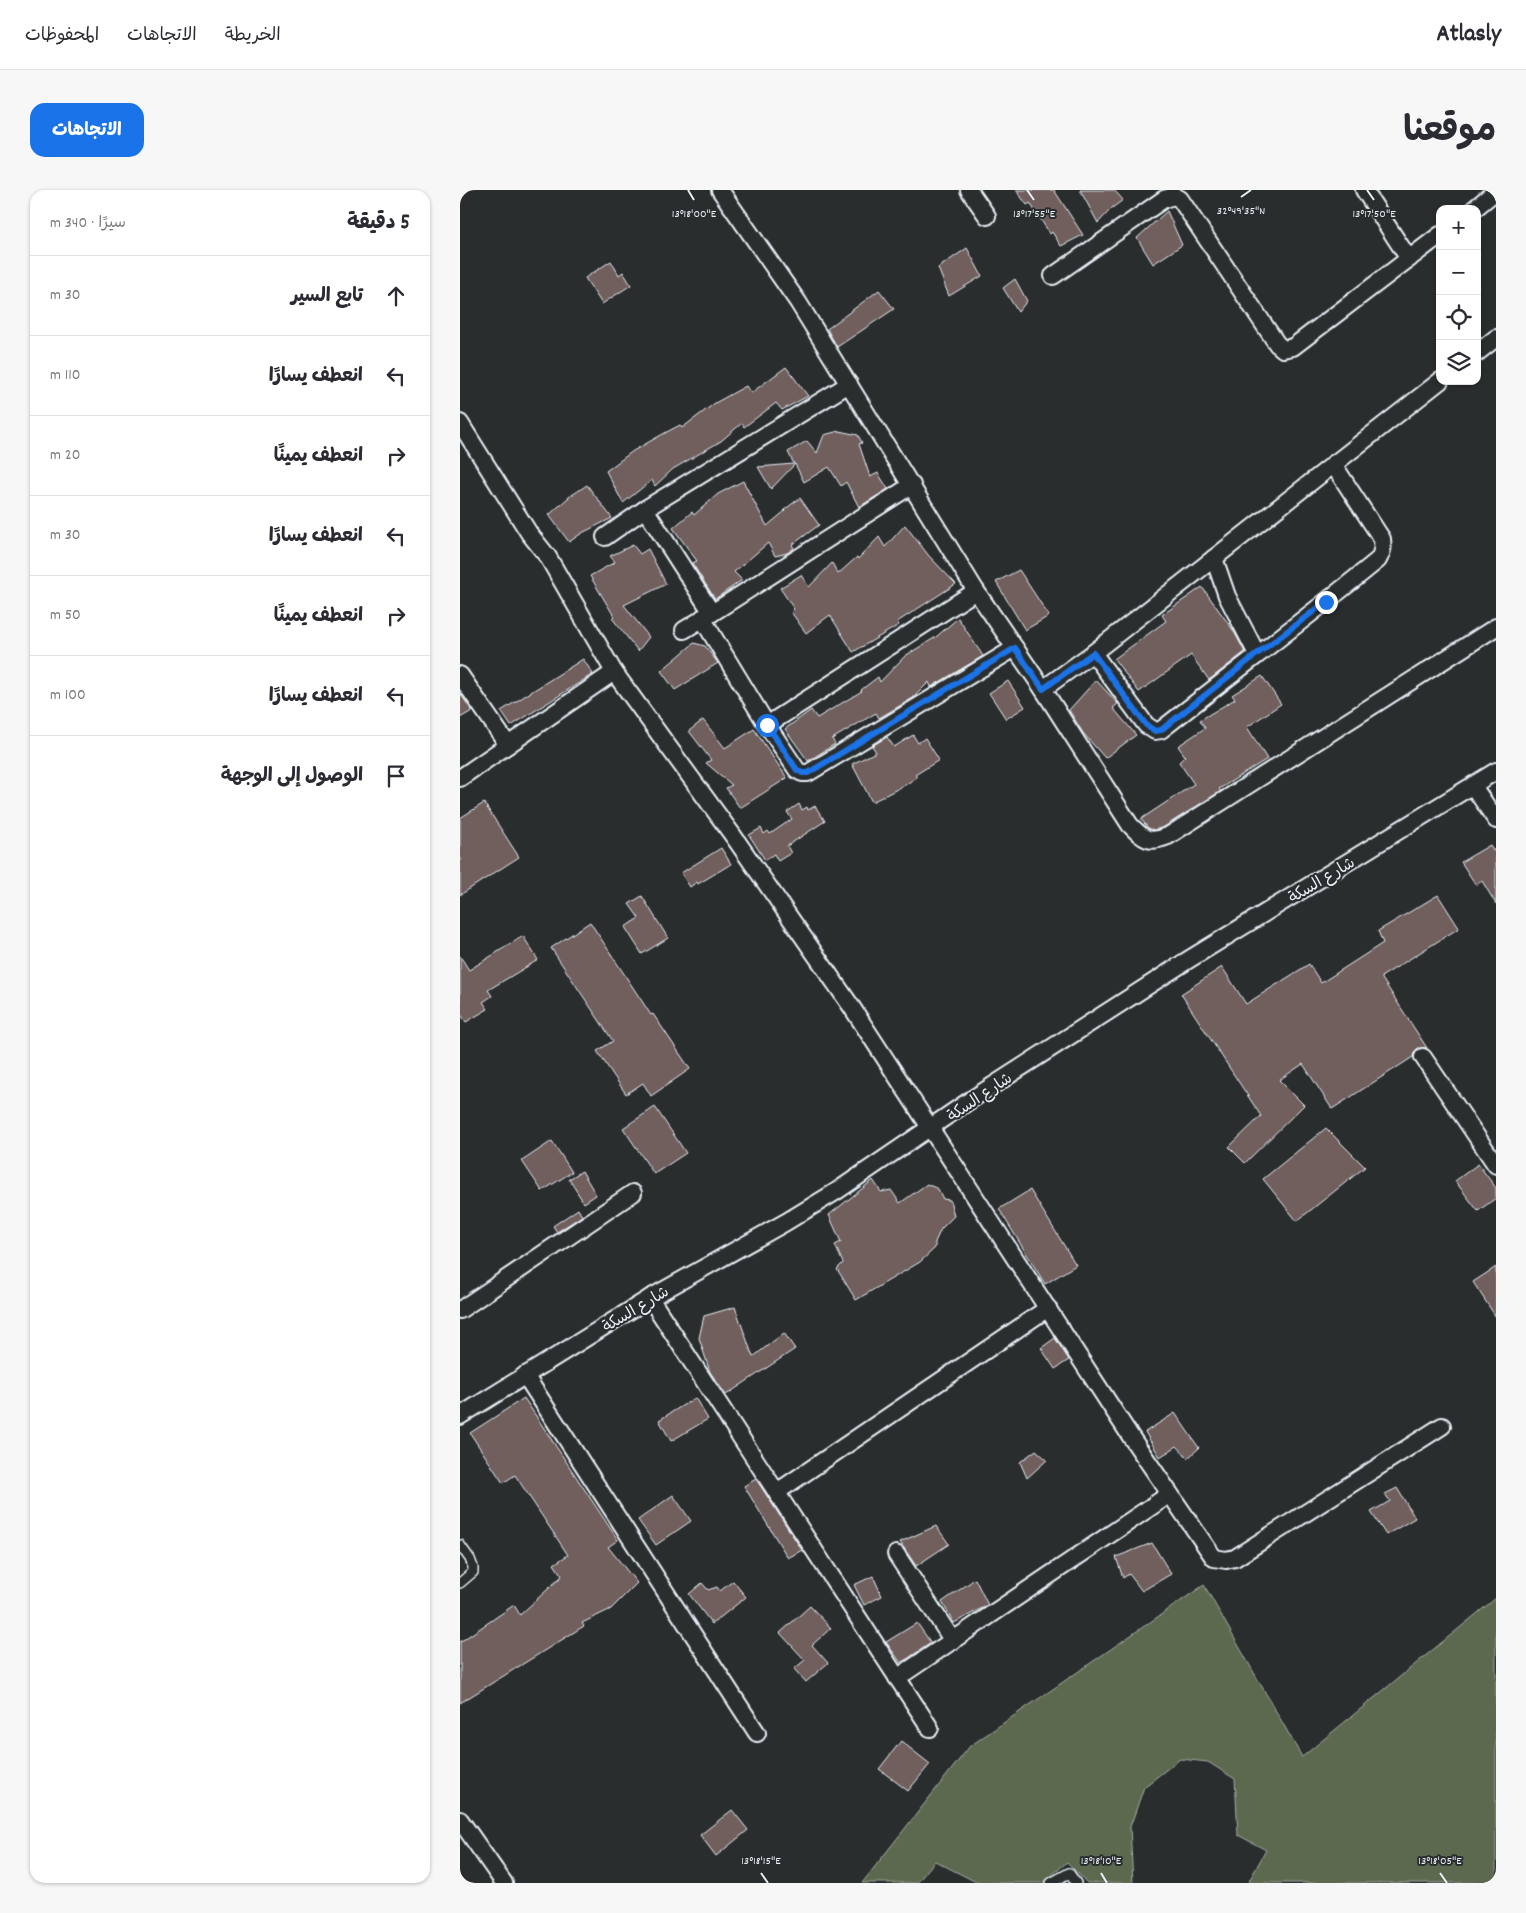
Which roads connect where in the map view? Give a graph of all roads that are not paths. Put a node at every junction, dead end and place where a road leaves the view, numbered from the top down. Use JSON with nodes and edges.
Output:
{"nodes":[{"id":1,"x":720,"y":190,"type":"edge"},
{"id":2,"x":969,"y":190,"type":"edge"},
{"id":3,"x":1364,"y":190,"type":"edge"},
{"id":4,"x":1496,"y":192,"type":"edge"},
{"id":5,"x":1479,"y":205,"type":"edge"},
{"id":6,"x":987,"y":216,"type":"dead end"},
{"id":7,"x":1436,"y":238,"type":"edge"},
{"id":8,"x":1409,"y":258,"type":"junction"},
{"id":9,"x":1053,"y":276,"type":"dead end"},
{"id":10,"x":1496,"y":338,"type":"edge"},
{"id":11,"x":1481,"y":350,"type":"edge"},
{"id":12,"x":849,"y":384,"type":"junction"},
{"id":13,"x":1436,"y":384,"type":"edge"},
{"id":14,"x":460,"y":423,"type":"edge"},
{"id":15,"x":1333,"y":464,"type":"junction"},
{"id":16,"x":912,"y":485,"type":"junction"},
{"id":17,"x":645,"y":509,"type":"junction"},
{"id":18,"x":605,"y":537,"type":"dead end"},
{"id":19,"x":1214,"y":558,"type":"junction"},
{"id":20,"x":976,"y":591,"type":"junction"},
{"id":21,"x":707,"y":615,"type":"junction"},
{"id":22,"x":1496,"y":627,"type":"edge"},
{"id":23,"x":684,"y":630,"type":"dead end"},
{"id":24,"x":1015,"y":648,"type":"junction"},
{"id":25,"x":1093,"y":653,"type":"junction"},
{"id":26,"x":1257,"y":654,"type":"junction"},
{"id":27,"x":614,"y":672,"type":"junction"},
{"id":28,"x":460,"y":675,"type":"edge"},
{"id":29,"x":1043,"y":689,"type":"junction"},
{"id":30,"x":767,"y":725,"type":"junction"},
{"id":31,"x":508,"y":745,"type":"junction"},
{"id":32,"x":1496,"y":771,"type":"edge"},
{"id":33,"x":460,"y":778,"type":"edge"},
{"id":34,"x":1473,"y":786,"type":"junction"},
{"id":35,"x":1496,"y":820,"type":"edge"},
{"id":36,"x":1423,"y":1057,"type":"dead end"},
{"id":37,"x":932,"y":1128,"type":"junction"},
{"id":38,"x":1496,"y":1165,"type":"edge"},
{"id":39,"x":633,"y":1193,"type":"dead end"},
{"id":40,"x":650,"y":1298,"type":"junction"},
{"id":41,"x":1048,"y":1308,"type":"junction"},
{"id":42,"x":460,"y":1310,"type":"edge"},
{"id":43,"x":525,"y":1375,"type":"junction"},
{"id":44,"x":460,"y":1416,"type":"edge"},
{"id":45,"x":1442,"y":1426,"type":"dead end"},
{"id":46,"x":777,"y":1492,"type":"junction"},
{"id":47,"x":1170,"y":1494,"type":"junction"},
{"id":48,"x":460,"y":1545,"type":"edge"},
{"id":49,"x":896,"y":1554,"type":"dead end"},
{"id":50,"x":460,"y":1583,"type":"edge"},
{"id":51,"x":953,"y":1640,"type":"junction"},
{"id":52,"x":897,"y":1678,"type":"junction"},
{"id":53,"x":930,"y":1728,"type":"dead end"},
{"id":54,"x":757,"y":1733,"type":"dead end"},
{"id":55,"x":460,"y":1820,"type":"edge"},
{"id":56,"x":504,"y":1883,"type":"edge"},
{"id":57,"x":1051,"y":1883,"type":"edge"},
{"id":58,"x":1076,"y":1883,"type":"edge"}],
"edges":[{"from":1,"to":12,"type":"street"},
{"from":2,"to":6,"type":"street"},
{"from":3,"to":8,"type":"street"},
{"from":4,"to":5,"type":"street"},
{"from":7,"to":8,"type":"street"},
{"from":8,"to":9,"type":"street"},
{"from":10,"to":11,"type":"street"},
{"from":12,"to":16,"type":"street"},
{"from":12,"to":17,"type":"street"},
{"from":13,"to":15,"type":"street"},
{"from":14,"to":27,"type":"street"},
{"from":15,"to":19,"type":"street"},
{"from":15,"to":26,"type":"street"},
{"from":16,"to":20,"type":"street"},
{"from":16,"to":21,"type":"street"},
{"from":17,"to":18,"type":"street"},
{"from":17,"to":21,"type":"street"},
{"from":19,"to":25,"type":"street"},
{"from":19,"to":26,"type":"street"},
{"from":20,"to":24,"type":"street"},
{"from":20,"to":30,"type":"street"},
{"from":21,"to":23,"type":"street"},
{"from":21,"to":30,"type":"street"},
{"from":22,"to":29,"type":"street"},
{"from":24,"to":29,"type":"street"},
{"from":24,"to":30,"type":"street"},
{"from":25,"to":26,"type":"street"},
{"from":25,"to":29,"type":"street"},
{"from":27,"to":31,"type":"street"},
{"from":27,"to":37,"type":"street"},
{"from":28,"to":31,"type":"street"},
{"from":31,"to":33,"type":"street"},
{"from":32,"to":34,"type":"street","name":"شارع السكة"},
{"from":34,"to":35,"type":"street"},
{"from":34,"to":37,"type":"street","name":"شارع السكة"},
{"from":36,"to":38,"type":"street"},
{"from":37,"to":40,"type":"street","name":"شارع السكة"},
{"from":37,"to":41,"type":"street"},
{"from":39,"to":42,"type":"street"},
{"from":40,"to":43,"type":"street","name":"شارع السكة"},
{"from":40,"to":46,"type":"street"},
{"from":41,"to":46,"type":"street"},
{"from":41,"to":47,"type":"street"},
{"from":43,"to":44,"type":"street","name":"شارع السكة"},
{"from":43,"to":54,"type":"street"},
{"from":45,"to":47,"type":"street"},
{"from":46,"to":52,"type":"street"},
{"from":47,"to":51,"type":"street"},
{"from":48,"to":50,"type":"lane"},
{"from":49,"to":51,"type":"street"},
{"from":51,"to":52,"type":"street"},
{"from":52,"to":53,"type":"street"},
{"from":55,"to":56,"type":"street"},
{"from":57,"to":58,"type":"lane"}]}
